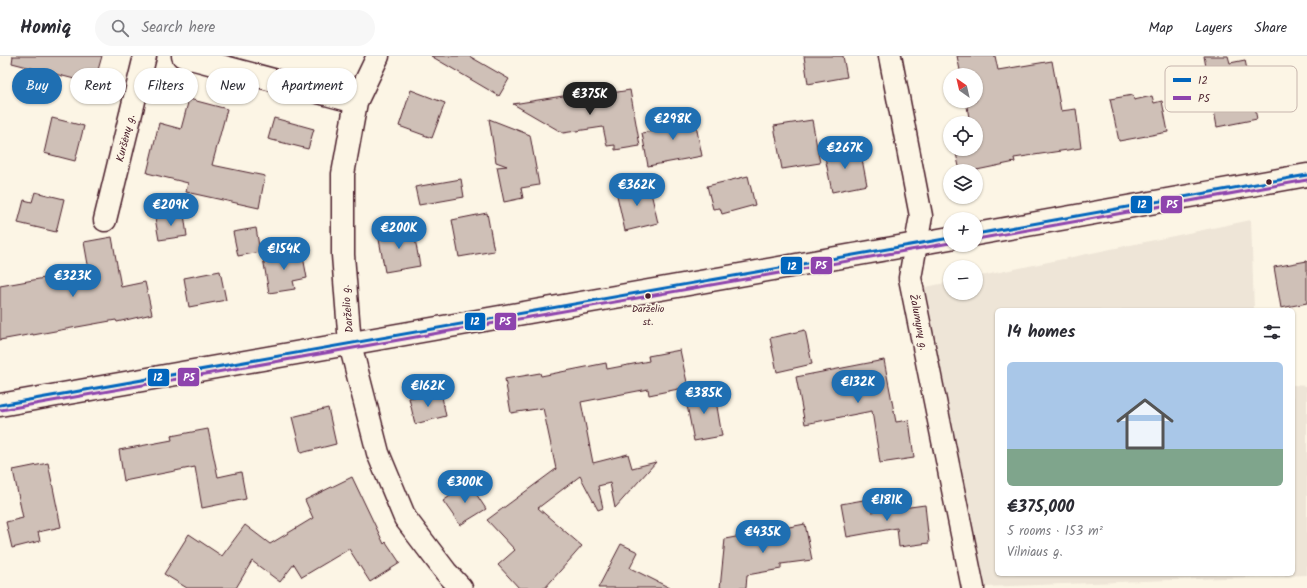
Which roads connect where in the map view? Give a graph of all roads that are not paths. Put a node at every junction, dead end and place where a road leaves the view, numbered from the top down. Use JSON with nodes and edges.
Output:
{"nodes":[{"id":1,"x":145,"y":56,"type":"edge"},
{"id":2,"x":183,"y":56,"type":"edge"},
{"id":3,"x":378,"y":56,"type":"edge"},
{"id":4,"x":890,"y":56,"type":"edge"},
{"id":5,"x":267,"y":78,"type":"edge"},
{"id":6,"x":357,"y":100,"type":"edge"},
{"id":7,"x":356,"y":104,"type":"edge"},
{"id":8,"x":1307,"y":175,"type":"edge"},
{"id":9,"x":105,"y":220,"type":"dead end"},
{"id":10,"x":983,"y":233,"type":"edge"},
{"id":11,"x":943,"y":239,"type":"edge"},
{"id":12,"x":917,"y":244,"type":"junction"},
{"id":13,"x":350,"y":344,"type":"junction"},
{"id":14,"x":0,"y":405,"type":"edge"},
{"id":15,"x":461,"y":588,"type":"edge"},
{"id":16,"x":973,"y":588,"type":"edge"}],
"edges":[{"from":1,"to":9,"type":"main road","name":"Kuršėnų g."},
{"from":2,"to":5,"type":"main road"},
{"from":3,"to":6,"type":"main road","name":"Darželio g."},
{"from":4,"to":12,"type":"main road","name":"Žalumynų g."},
{"from":7,"to":13,"type":"main road","name":"Darželio g."},
{"from":8,"to":10,"type":"main road"},
{"from":11,"to":12,"type":"main road"},
{"from":12,"to":13,"type":"main road"},
{"from":12,"to":16,"type":"main road","name":"Žalumynų g."},
{"from":13,"to":14,"type":"main road"},
{"from":13,"to":15,"type":"main road","name":"Darželio g."}]}
